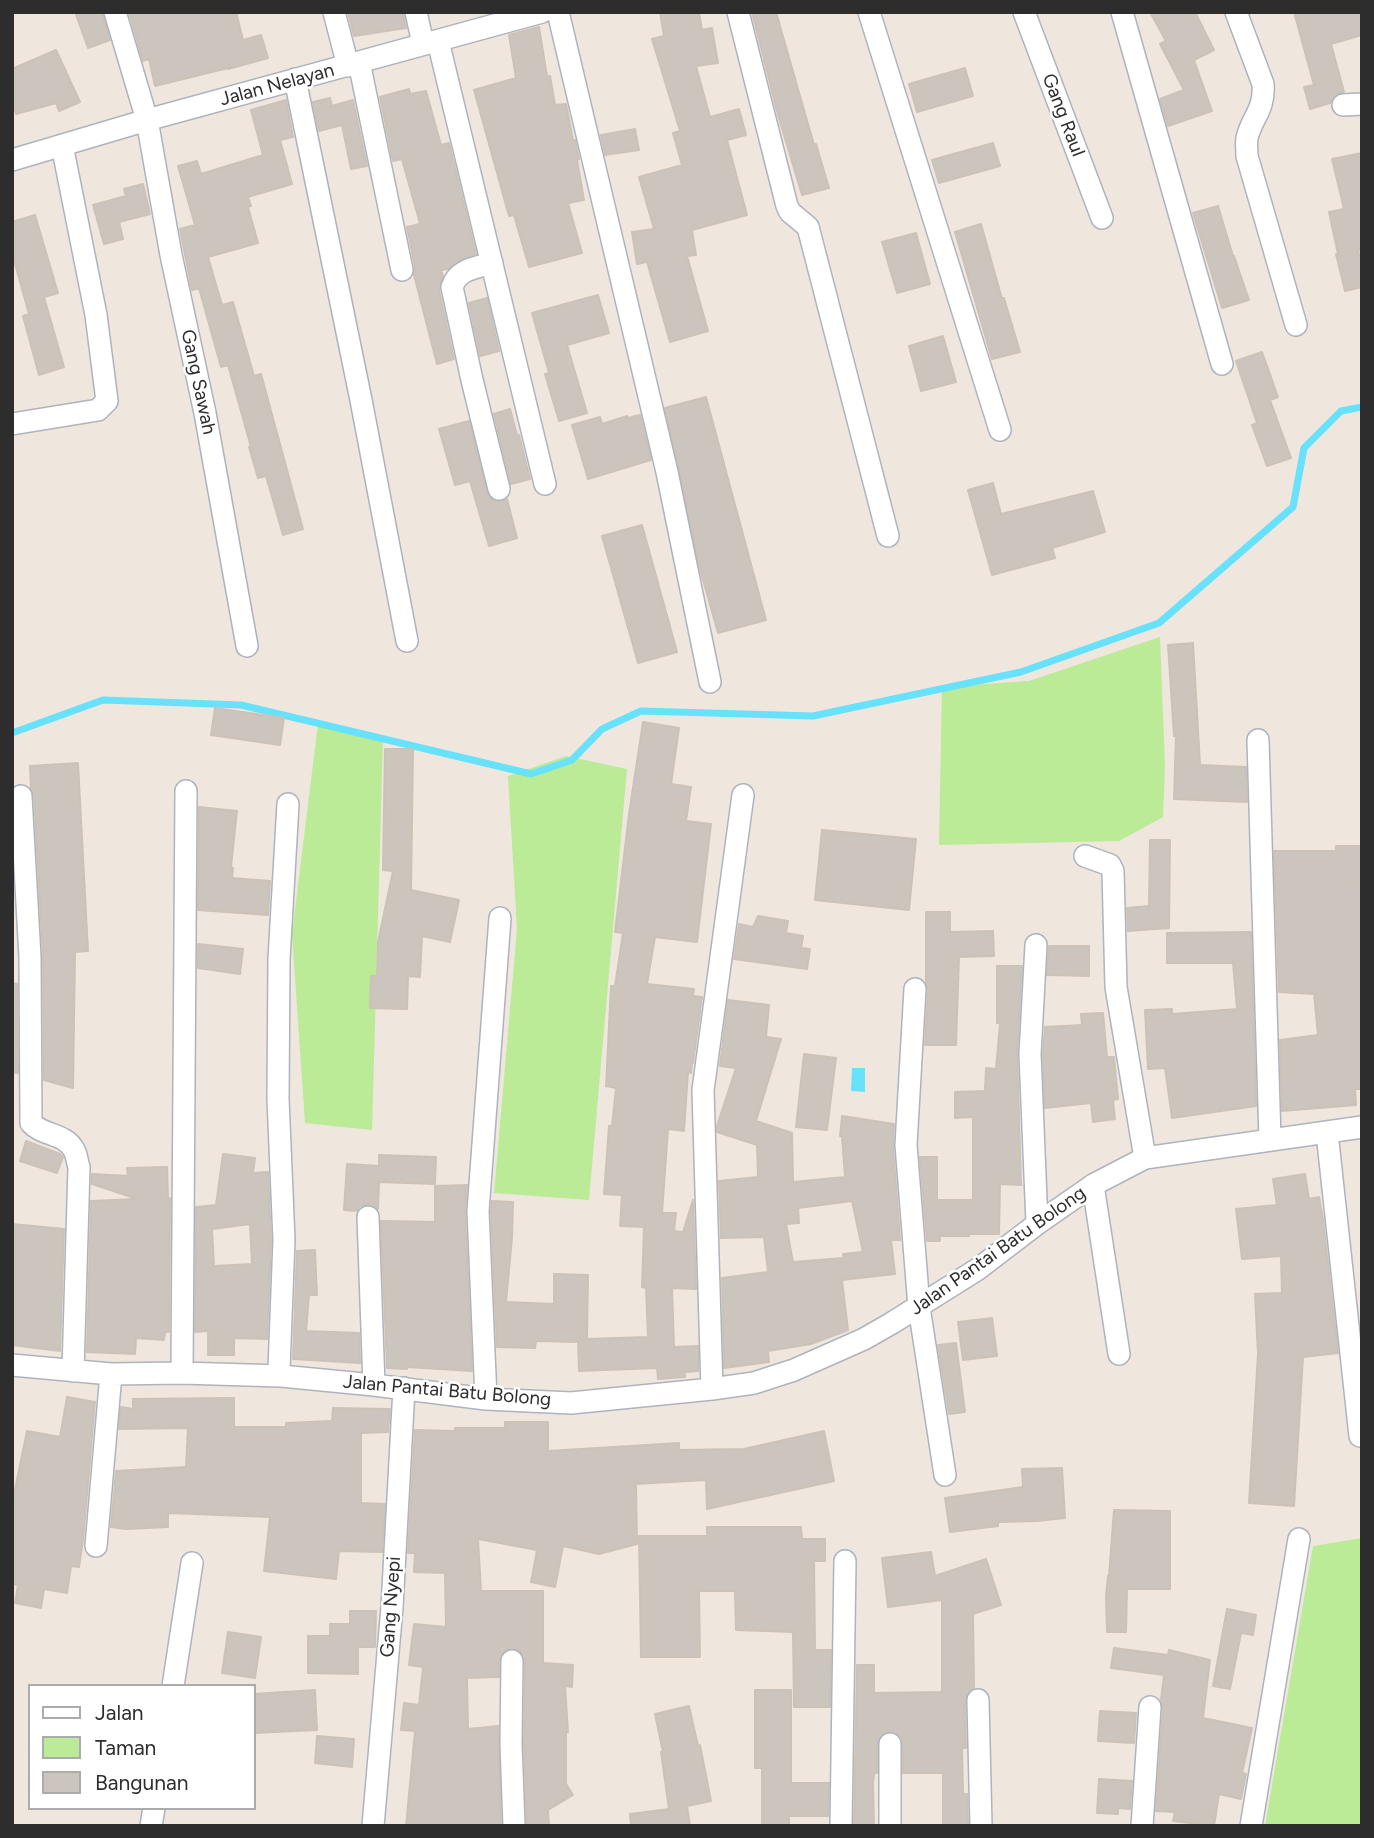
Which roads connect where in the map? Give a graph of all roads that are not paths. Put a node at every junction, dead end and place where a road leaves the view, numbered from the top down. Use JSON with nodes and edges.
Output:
{"nodes":[{"id":1,"x":115,"y":12,"type":"edge"},
{"id":2,"x":334,"y":12,"type":"edge"},
{"id":3,"x":416,"y":12,"type":"edge"},
{"id":4,"x":542,"y":12,"type":"edge"},
{"id":5,"x":558,"y":12,"type":"edge"},
{"id":6,"x":737,"y":12,"type":"edge"},
{"id":7,"x":869,"y":12,"type":"edge"},
{"id":8,"x":1024,"y":12,"type":"edge"},
{"id":9,"x":1122,"y":12,"type":"edge"},
{"id":10,"x":1236,"y":12,"type":"edge"},
{"id":11,"x":502,"y":18,"type":"edge"},
{"id":12,"x":430,"y":42,"type":"junction"},
{"id":13,"x":354,"y":64,"type":"junction"},
{"id":14,"x":295,"y":79,"type":"junction"},
{"id":15,"x":147,"y":120,"type":"junction"},
{"id":16,"x":62,"y":145,"type":"junction"},
{"id":17,"x":12,"y":160,"type":"edge"},
{"id":18,"x":1102,"y":218,"type":"dead end"},
{"id":19,"x":492,"y":263,"type":"junction"},
{"id":20,"x":402,"y":270,"type":"dead end"},
{"id":21,"x":1296,"y":325,"type":"dead end"},
{"id":22,"x":1222,"y":364,"type":"dead end"},
{"id":23,"x":12,"y":424,"type":"edge"},
{"id":24,"x":1000,"y":430,"type":"dead end"},
{"id":25,"x":545,"y":484,"type":"dead end"},
{"id":26,"x":499,"y":489,"type":"dead end"},
{"id":27,"x":888,"y":536,"type":"dead end"},
{"id":28,"x":407,"y":641,"type":"dead end"},
{"id":29,"x":247,"y":646,"type":"dead end"},
{"id":30,"x":710,"y":682,"type":"dead end"},
{"id":31,"x":1258,"y":740,"type":"dead end"},
{"id":32,"x":186,"y":791,"type":"dead end"},
{"id":33,"x":743,"y":795,"type":"dead end"},
{"id":34,"x":21,"y":796,"type":"dead end"},
{"id":35,"x":288,"y":804,"type":"dead end"},
{"id":36,"x":1086,"y":856,"type":"dead end"},
{"id":37,"x":500,"y":918,"type":"dead end"},
{"id":38,"x":1036,"y":945,"type":"dead end"},
{"id":39,"x":915,"y":989,"type":"dead end"},
{"id":40,"x":1362,"y":1128,"type":"edge"},
{"id":41,"x":1327,"y":1133,"type":"junction"},
{"id":42,"x":1270,"y":1140,"type":"junction"},
{"id":43,"x":1145,"y":1158,"type":"junction"},
{"id":44,"x":1093,"y":1185,"type":"junction"},
{"id":45,"x":368,"y":1217,"type":"dead end"},
{"id":46,"x":1037,"y":1224,"type":"junction"},
{"id":47,"x":919,"y":1307,"type":"junction"},
{"id":48,"x":1119,"y":1354,"type":"dead end"},
{"id":49,"x":12,"y":1365,"type":"edge"},
{"id":50,"x":73,"y":1371,"type":"junction"},
{"id":51,"x":182,"y":1373,"type":"junction"},
{"id":52,"x":111,"y":1374,"type":"junction"},
{"id":53,"x":281,"y":1376,"type":"junction"},
{"id":54,"x":374,"y":1385,"type":"junction"},
{"id":55,"x":404,"y":1388,"type":"junction"},
{"id":56,"x":712,"y":1389,"type":"junction"},
{"id":57,"x":486,"y":1399,"type":"junction"},
{"id":58,"x":1360,"y":1436,"type":"edge"},
{"id":59,"x":945,"y":1475,"type":"dead end"},
{"id":60,"x":1299,"y":1539,"type":"dead end"},
{"id":61,"x":96,"y":1546,"type":"dead end"},
{"id":62,"x":845,"y":1561,"type":"dead end"},
{"id":63,"x":192,"y":1563,"type":"dead end"},
{"id":64,"x":512,"y":1661,"type":"dead end"},
{"id":65,"x":173,"y":1684,"type":"edge"},
{"id":66,"x":978,"y":1700,"type":"dead end"},
{"id":67,"x":1150,"y":1707,"type":"dead end"},
{"id":68,"x":890,"y":1744,"type":"dead end"},
{"id":69,"x":373,"y":1826,"type":"edge"},
{"id":70,"x":514,"y":1826,"type":"edge"},
{"id":71,"x":841,"y":1826,"type":"edge"},
{"id":72,"x":890,"y":1826,"type":"edge"},
{"id":73,"x":981,"y":1826,"type":"edge"},
{"id":74,"x":1142,"y":1826,"type":"edge"},
{"id":75,"x":1251,"y":1826,"type":"edge"}],
"edges":[{"from":1,"to":15,"type":"street","name":"Gang Sawah"},
{"from":2,"to":13,"type":"street"},
{"from":3,"to":12,"type":"street"},
{"from":4,"to":11,"type":"street","name":"Jalan Nelayan"},
{"from":5,"to":30,"type":"street"},
{"from":6,"to":27,"type":"street"},
{"from":7,"to":24,"type":"street"},
{"from":8,"to":18,"type":"street","name":"Gang Raul"},
{"from":9,"to":22,"type":"street"},
{"from":10,"to":21,"type":"street"},
{"from":11,"to":12,"type":"street","name":"Jalan Nelayan"},
{"from":12,"to":13,"type":"street","name":"Jalan Nelayan"},
{"from":12,"to":19,"type":"street"},
{"from":13,"to":14,"type":"street","name":"Jalan Nelayan"},
{"from":13,"to":20,"type":"street"},
{"from":14,"to":15,"type":"street","name":"Jalan Nelayan"},
{"from":14,"to":28,"type":"street"},
{"from":15,"to":16,"type":"street","name":"Jalan Nelayan"},
{"from":15,"to":29,"type":"street","name":"Gang Sawah"},
{"from":16,"to":17,"type":"street","name":"Jalan Nelayan"},
{"from":16,"to":23,"type":"street"},
{"from":19,"to":25,"type":"street"},
{"from":19,"to":26,"type":"street"},
{"from":31,"to":42,"type":"street"},
{"from":32,"to":51,"type":"street"},
{"from":33,"to":56,"type":"street"},
{"from":34,"to":50,"type":"street"},
{"from":35,"to":53,"type":"street"},
{"from":36,"to":43,"type":"street"},
{"from":37,"to":57,"type":"street"},
{"from":38,"to":46,"type":"street"},
{"from":39,"to":47,"type":"street"},
{"from":40,"to":41,"type":"street","name":"Jalan Pantai Batu Bolong"},
{"from":41,"to":42,"type":"street","name":"Jalan Pantai Batu Bolong"},
{"from":41,"to":58,"type":"street"},
{"from":42,"to":43,"type":"street","name":"Jalan Pantai Batu Bolong"},
{"from":43,"to":44,"type":"street","name":"Jalan Pantai Batu Bolong"},
{"from":44,"to":46,"type":"street","name":"Jalan Pantai Batu Bolong"},
{"from":44,"to":48,"type":"street"},
{"from":45,"to":54,"type":"street"},
{"from":46,"to":47,"type":"street","name":"Jalan Pantai Batu Bolong"},
{"from":47,"to":56,"type":"street","name":"Jalan Pantai Batu Bolong"},
{"from":47,"to":59,"type":"street"},
{"from":49,"to":50,"type":"street","name":"Jalan Pantai Batu Bolong"},
{"from":50,"to":52,"type":"street","name":"Jalan Pantai Batu Bolong"},
{"from":51,"to":52,"type":"street","name":"Jalan Pantai Batu Bolong"},
{"from":51,"to":53,"type":"street","name":"Jalan Pantai Batu Bolong"},
{"from":52,"to":61,"type":"street"},
{"from":53,"to":54,"type":"street","name":"Jalan Pantai Batu Bolong"},
{"from":54,"to":55,"type":"street","name":"Jalan Pantai Batu Bolong"},
{"from":55,"to":57,"type":"street","name":"Jalan Pantai Batu Bolong"},
{"from":55,"to":69,"type":"street","name":"Gang Nyepi"},
{"from":56,"to":57,"type":"street","name":"Jalan Pantai Batu Bolong"},
{"from":60,"to":75,"type":"street"},
{"from":62,"to":71,"type":"street"},
{"from":63,"to":65,"type":"street"},
{"from":64,"to":70,"type":"street"},
{"from":66,"to":73,"type":"street"},
{"from":67,"to":74,"type":"street"},
{"from":68,"to":72,"type":"street"}]}
